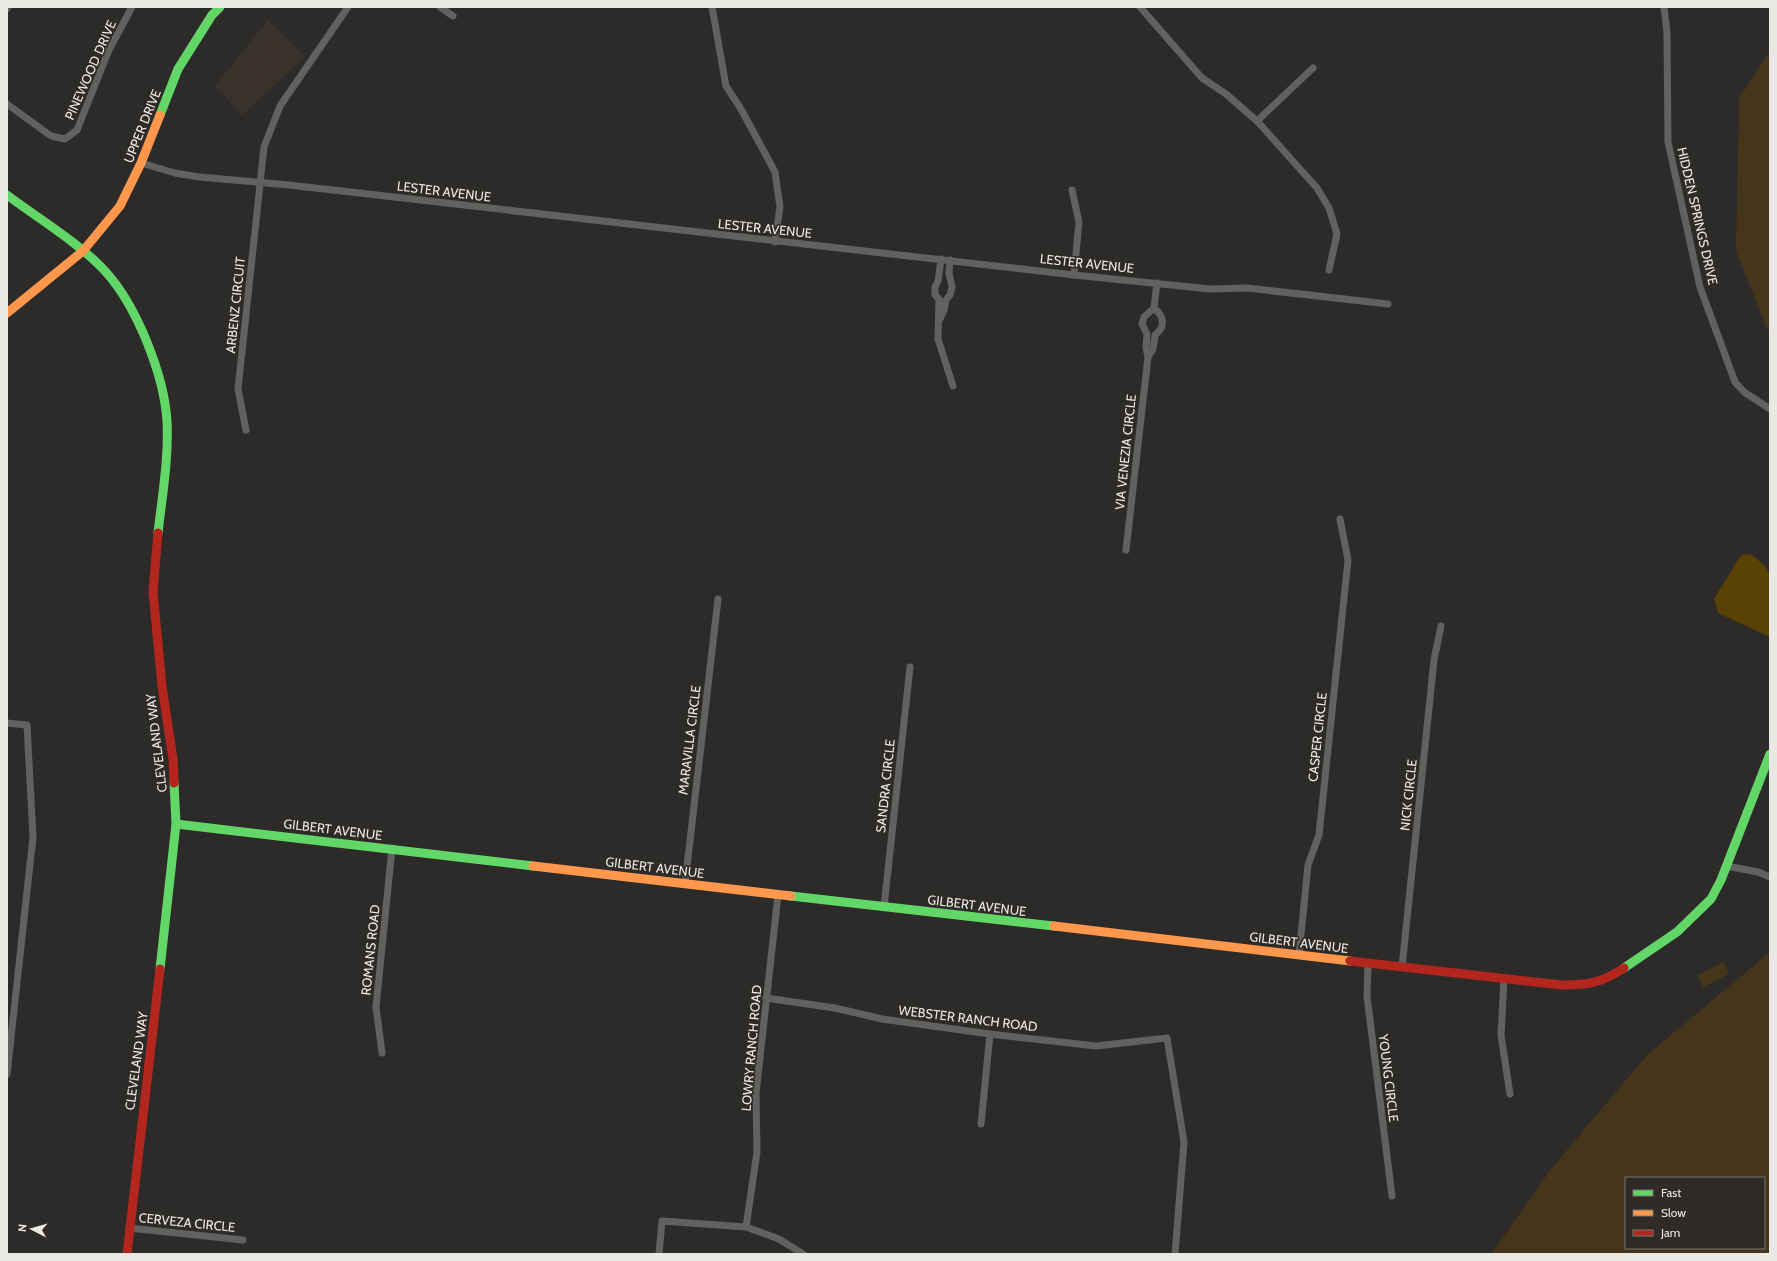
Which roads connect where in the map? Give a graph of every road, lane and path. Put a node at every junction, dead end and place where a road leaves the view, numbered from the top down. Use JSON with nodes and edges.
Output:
{"nodes":[{"id":1,"x":132,"y":7,"type":"edge"},
{"id":2,"x":220,"y":7,"type":"edge"},
{"id":3,"x":348,"y":7,"type":"edge"},
{"id":4,"x":440,"y":7,"type":"edge"},
{"id":5,"x":712,"y":7,"type":"edge"},
{"id":6,"x":1664,"y":7,"type":"edge"},
{"id":7,"x":1142,"y":8,"type":"edge"},
{"id":8,"x":452,"y":16,"type":"dead end"},
{"id":9,"x":1313,"y":68,"type":"dead end"},
{"id":10,"x":7,"y":104,"type":"edge"},
{"id":11,"x":1257,"y":121,"type":"junction"},
{"id":12,"x":141,"y":163,"type":"junction"},
{"id":13,"x":260,"y":182,"type":"junction"},
{"id":14,"x":1072,"y":190,"type":"dead end"},
{"id":15,"x":7,"y":195,"type":"edge"},
{"id":16,"x":775,"y":242,"type":"junction"},
{"id":17,"x":83,"y":251,"type":"junction"},
{"id":18,"x":940,"y":259,"type":"junction"},
{"id":19,"x":950,"y":260,"type":"junction"},
{"id":20,"x":1330,"y":270,"type":"dead end"},
{"id":21,"x":1074,"y":275,"type":"junction"},
{"id":22,"x":1157,"y":282,"type":"junction"},
{"id":23,"x":1388,"y":304,"type":"dead end"},
{"id":24,"x":1154,"y":308,"type":"junction"},
{"id":25,"x":7,"y":313,"type":"edge"},
{"id":26,"x":940,"y":319,"type":"junction"},
{"id":27,"x":1148,"y":357,"type":"junction"},
{"id":28,"x":953,"y":386,"type":"dead end"},
{"id":29,"x":1770,"y":408,"type":"edge"},
{"id":30,"x":246,"y":430,"type":"dead end"},
{"id":31,"x":1340,"y":519,"type":"dead end"},
{"id":32,"x":1126,"y":550,"type":"dead end"},
{"id":33,"x":718,"y":599,"type":"dead end"},
{"id":34,"x":1441,"y":626,"type":"dead end"},
{"id":35,"x":910,"y":667,"type":"dead end"},
{"id":36,"x":7,"y":723,"type":"edge"},
{"id":37,"x":1770,"y":754,"type":"edge"},
{"id":38,"x":176,"y":824,"type":"junction"},
{"id":39,"x":392,"y":848,"type":"junction"},
{"id":40,"x":1726,"y":866,"type":"junction"},
{"id":41,"x":1770,"y":877,"type":"edge"},
{"id":42,"x":685,"y":884,"type":"junction"},
{"id":43,"x":778,"y":895,"type":"junction"},
{"id":44,"x":884,"y":907,"type":"junction"},
{"id":45,"x":1299,"y":955,"type":"junction"},
{"id":46,"x":1368,"y":963,"type":"junction"},
{"id":47,"x":1402,"y":967,"type":"junction"},
{"id":48,"x":1504,"y":979,"type":"junction"},
{"id":49,"x":766,"y":998,"type":"junction"},
{"id":50,"x":990,"y":1034,"type":"junction"},
{"id":51,"x":382,"y":1053,"type":"dead end"},
{"id":52,"x":7,"y":1074,"type":"edge"},
{"id":53,"x":1510,"y":1094,"type":"dead end"},
{"id":54,"x":982,"y":1124,"type":"dead end"},
{"id":55,"x":1392,"y":1196,"type":"dead end"},
{"id":56,"x":746,"y":1227,"type":"junction"},
{"id":57,"x":130,"y":1228,"type":"junction"},
{"id":58,"x":242,"y":1240,"type":"dead end"},
{"id":59,"x":127,"y":1254,"type":"edge"},
{"id":60,"x":659,"y":1254,"type":"edge"},
{"id":61,"x":803,"y":1254,"type":"edge"},
{"id":62,"x":1175,"y":1254,"type":"edge"}],
"edges":[{"from":1,"to":10,"type":"street","name":"PINEWOOD DRIVE"},
{"from":2,"to":12,"type":"street","name":"UPPER DRIVE"},
{"from":3,"to":13,"type":"street","name":"ARBENZ CIRCUIT"},
{"from":4,"to":8,"type":"street"},
{"from":5,"to":16,"type":"street"},
{"from":6,"to":29,"type":"street","name":"HIDDEN SPRINGS DRIVE"},
{"from":7,"to":11,"type":"street"},
{"from":9,"to":11,"type":"street"},
{"from":11,"to":20,"type":"street"},
{"from":12,"to":13,"type":"street","name":"LESTER AVENUE"},
{"from":12,"to":17,"type":"street","name":"UPPER DRIVE"},
{"from":13,"to":16,"type":"street","name":"LESTER AVENUE"},
{"from":13,"to":30,"type":"street","name":"ARBENZ CIRCUIT"},
{"from":14,"to":21,"type":"street"},
{"from":15,"to":17,"type":"street","name":"CLEVELAND WAY"},
{"from":16,"to":18,"type":"street","name":"LESTER AVENUE"},
{"from":17,"to":25,"type":"street","name":"UPPER DRIVE"},
{"from":17,"to":38,"type":"street","name":"CLEVELAND WAY"},
{"from":18,"to":19,"type":"street","name":"LESTER AVENUE"},
{"from":18,"to":26,"type":"street"},
{"from":19,"to":21,"type":"street","name":"LESTER AVENUE"},
{"from":19,"to":26,"type":"street"},
{"from":21,"to":22,"type":"street","name":"LESTER AVENUE"},
{"from":22,"to":23,"type":"street","name":"LESTER AVENUE"},
{"from":22,"to":24,"type":"street"},
{"from":24,"to":27,"type":"street","name":"VIA VENEZIA CIRCLE"},
{"from":24,"to":27,"type":"street","name":"VIA VENEZIA CIRCLE"},
{"from":26,"to":28,"type":"street"},
{"from":27,"to":32,"type":"street","name":"VIA VENEZIA CIRCLE"},
{"from":31,"to":45,"type":"street","name":"CASPER CIRCLE"},
{"from":33,"to":42,"type":"street","name":"MARAVILLA CIRCLE"},
{"from":34,"to":47,"type":"street","name":"NICK CIRCLE"},
{"from":35,"to":44,"type":"street","name":"SANDRA CIRCLE"},
{"from":36,"to":52,"type":"street"},
{"from":37,"to":40,"type":"street"},
{"from":38,"to":39,"type":"street","name":"GILBERT AVENUE"},
{"from":38,"to":57,"type":"street","name":"CLEVELAND WAY"},
{"from":39,"to":42,"type":"street","name":"GILBERT AVENUE"},
{"from":39,"to":51,"type":"street","name":"ROMANS ROAD"},
{"from":40,"to":41,"type":"street"},
{"from":40,"to":48,"type":"street","name":"GILBERT AVENUE"},
{"from":42,"to":43,"type":"street","name":"GILBERT AVENUE"},
{"from":43,"to":44,"type":"street","name":"GILBERT AVENUE"},
{"from":43,"to":49,"type":"street","name":"LOWRY RANCH ROAD"},
{"from":44,"to":45,"type":"street","name":"GILBERT AVENUE"},
{"from":45,"to":46,"type":"street","name":"GILBERT AVENUE"},
{"from":46,"to":47,"type":"street","name":"GILBERT AVENUE"},
{"from":46,"to":55,"type":"street","name":"YOUNG CIRCLE"},
{"from":47,"to":48,"type":"street","name":"GILBERT AVENUE"},
{"from":48,"to":53,"type":"street"},
{"from":49,"to":50,"type":"street","name":"WEBSTER RANCH ROAD"},
{"from":49,"to":56,"type":"street","name":"LOWRY RANCH ROAD"},
{"from":50,"to":54,"type":"street"},
{"from":50,"to":62,"type":"street","name":"WEBSTER RANCH ROAD"},
{"from":56,"to":60,"type":"street"},
{"from":56,"to":61,"type":"street"},
{"from":57,"to":58,"type":"street","name":"CERVEZA CIRCLE"},
{"from":57,"to":59,"type":"street","name":"CLEVELAND WAY"}]}
